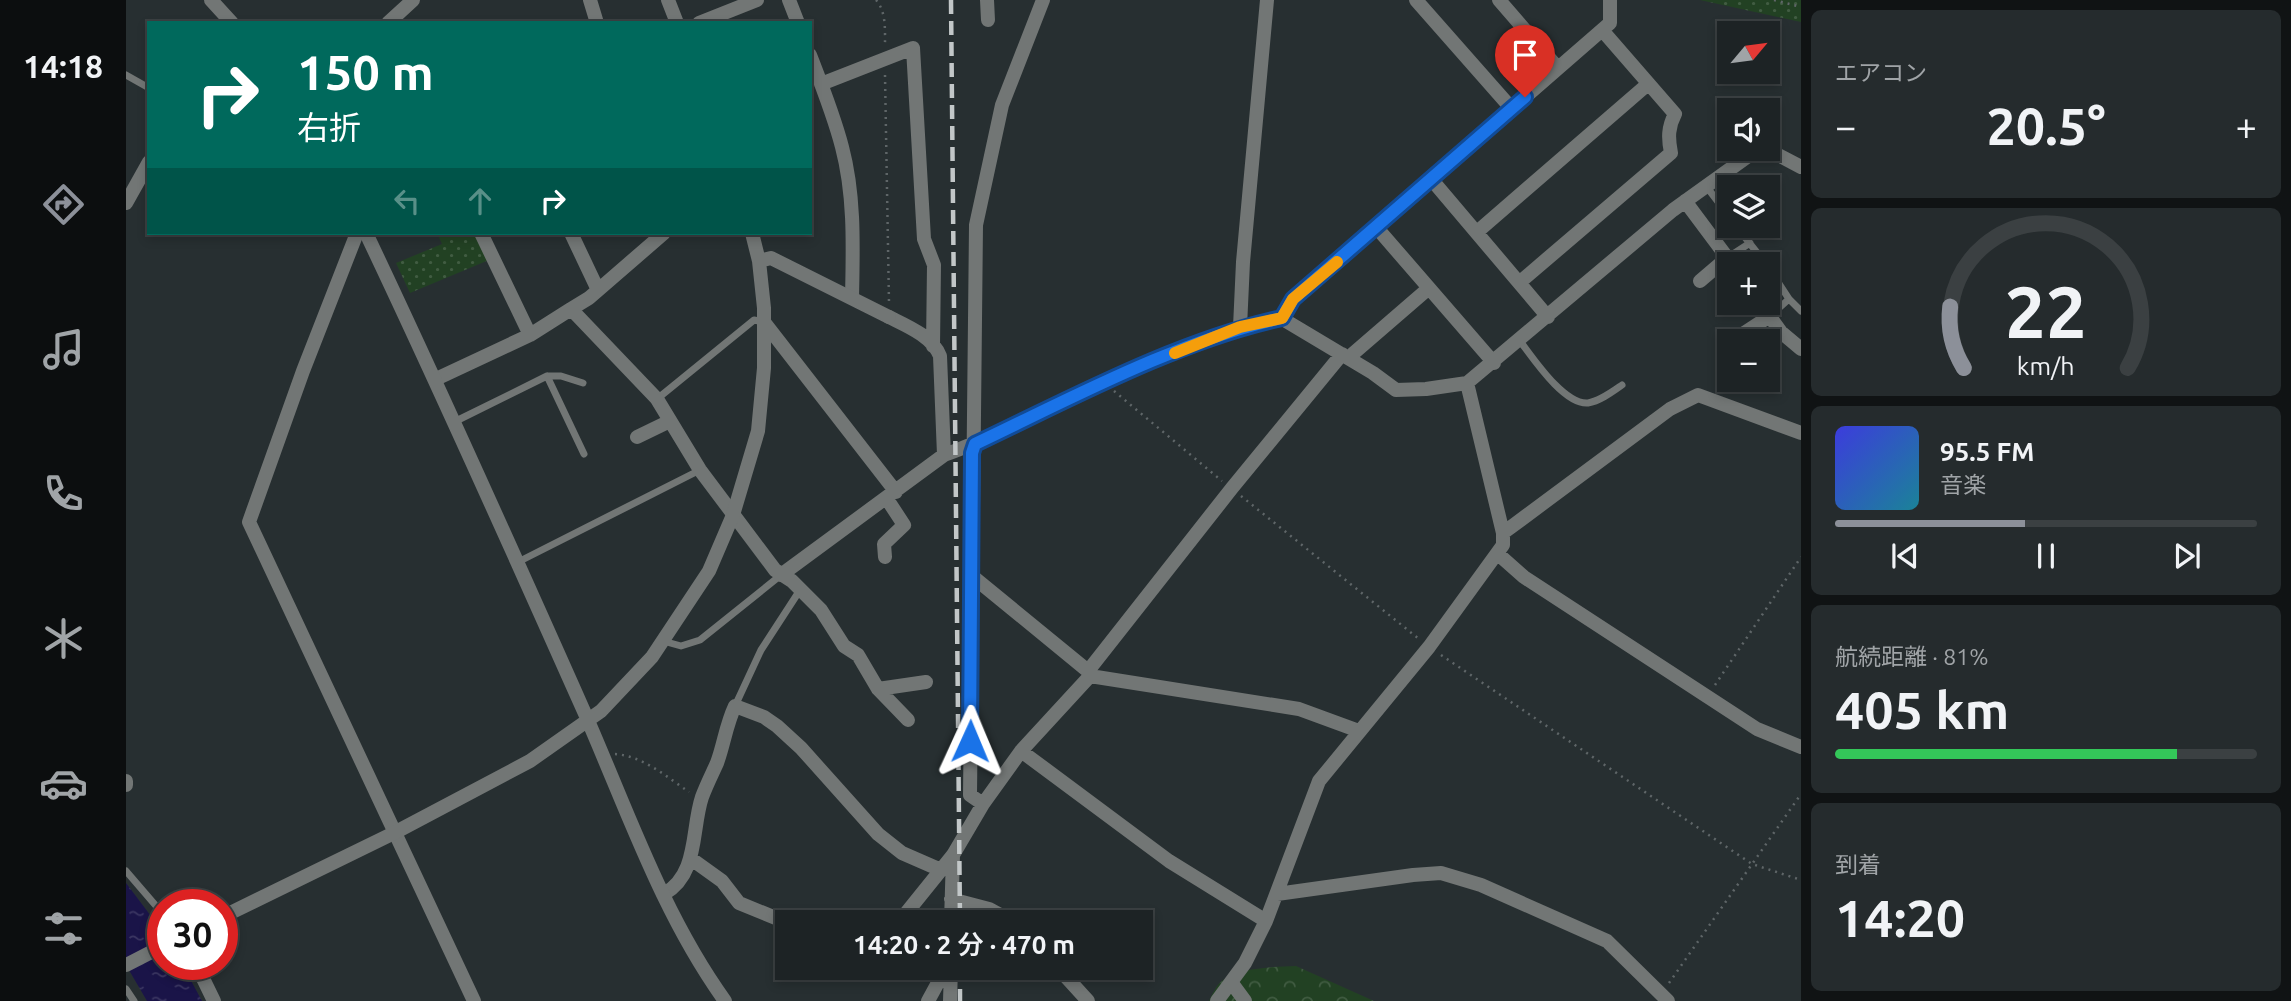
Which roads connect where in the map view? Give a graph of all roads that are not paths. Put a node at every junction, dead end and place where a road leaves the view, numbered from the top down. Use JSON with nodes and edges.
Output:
{"nodes":[{"id":1,"x":211,"y":0,"type":"edge"},
{"id":2,"x":413,"y":0,"type":"edge"},
{"id":3,"x":590,"y":0,"type":"edge"},
{"id":4,"x":668,"y":0,"type":"edge"},
{"id":5,"x":757,"y":0,"type":"edge"},
{"id":6,"x":789,"y":0,"type":"edge"},
{"id":7,"x":987,"y":0,"type":"edge"},
{"id":8,"x":1043,"y":0,"type":"edge"},
{"id":9,"x":1267,"y":0,"type":"edge"},
{"id":10,"x":1416,"y":0,"type":"edge"},
{"id":11,"x":1499,"y":0,"type":"edge"},
{"id":12,"x":1610,"y":0,"type":"edge"},
{"id":13,"x":988,"y":20,"type":"dead end"},
{"id":14,"x":228,"y":21,"type":"edge"},
{"id":15,"x":390,"y":21,"type":"edge"},
{"id":16,"x":596,"y":21,"type":"edge"},
{"id":17,"x":676,"y":21,"type":"edge"},
{"id":18,"x":704,"y":21,"type":"edge"},
{"id":19,"x":797,"y":21,"type":"edge"},
{"id":20,"x":1602,"y":30,"type":"junction"},
{"id":21,"x":812,"y":60,"type":"edge"},
{"id":22,"x":1558,"y":68,"type":"junction"},
{"id":23,"x":126,"y":75,"type":"edge"},
{"id":24,"x":821,"y":84,"type":"junction"},
{"id":25,"x":1648,"y":84,"type":"junction"},
{"id":26,"x":147,"y":87,"type":"edge"},
{"id":27,"x":1511,"y":109,"type":"junction"},
{"id":28,"x":1780,"y":156,"type":"edge"},
{"id":29,"x":1741,"y":161,"type":"edge"},
{"id":30,"x":147,"y":166,"type":"edge"},
{"id":31,"x":1801,"y":167,"type":"edge"},
{"id":32,"x":1432,"y":180,"type":"junction"},
{"id":33,"x":1706,"y":186,"type":"junction"},
{"id":34,"x":1717,"y":200,"type":"edge"},
{"id":35,"x":1685,"y":201,"type":"junction"},
{"id":36,"x":126,"y":203,"type":"edge"},
{"id":37,"x":1377,"y":228,"type":"junction"},
{"id":38,"x":1477,"y":232,"type":"junction"},
{"id":39,"x":356,"y":235,"type":"edge"},
{"id":40,"x":367,"y":235,"type":"edge"},
{"id":41,"x":482,"y":235,"type":"edge"},
{"id":42,"x":572,"y":235,"type":"edge"},
{"id":43,"x":660,"y":235,"type":"edge"},
{"id":44,"x":753,"y":235,"type":"edge"},
{"id":45,"x":1746,"y":238,"type":"edge"},
{"id":46,"x":1750,"y":243,"type":"junction"},
{"id":47,"x":1722,"y":252,"type":"edge"},
{"id":48,"x":1740,"y":252,"type":"edge"},
{"id":49,"x":1757,"y":252,"type":"edge"},
{"id":50,"x":760,"y":261,"type":"junction"},
{"id":51,"x":1717,"y":269,"type":"edge"},
{"id":52,"x":1700,"y":281,"type":"dead end"},
{"id":53,"x":1520,"y":282,"type":"junction"},
{"id":54,"x":1780,"y":285,"type":"edge"},
{"id":55,"x":1429,"y":288,"type":"junction"},
{"id":56,"x":598,"y":290,"type":"junction"},
{"id":57,"x":852,"y":298,"type":"junction"},
{"id":58,"x":1789,"y":299,"type":"junction"},
{"id":59,"x":571,"y":309,"type":"junction"},
{"id":60,"x":1801,"y":311,"type":"edge"},
{"id":61,"x":1770,"y":316,"type":"junction"},
{"id":62,"x":1548,"y":317,"type":"junction"},
{"id":63,"x":1282,"y":318,"type":"junction"},
{"id":64,"x":764,"y":322,"type":"junction"},
{"id":65,"x":1240,"y":327,"type":"junction"},
{"id":66,"x":1750,"y":329,"type":"edge"},
{"id":67,"x":530,"y":335,"type":"junction"},
{"id":68,"x":1520,"y":341,"type":"junction"},
{"id":69,"x":933,"y":346,"type":"junction"},
{"id":70,"x":1801,"y":349,"type":"edge"},
{"id":71,"x":1345,"y":356,"type":"junction"},
{"id":72,"x":1494,"y":363,"type":"junction"},
{"id":73,"x":547,"y":376,"type":"junction"},
{"id":74,"x":436,"y":379,"type":"junction"},
{"id":75,"x":583,"y":383,"type":"dead end"},
{"id":76,"x":1467,"y":383,"type":"junction"},
{"id":77,"x":1622,"y":385,"type":"dead end"},
{"id":78,"x":657,"y":399,"type":"junction"},
{"id":79,"x":456,"y":421,"type":"junction"},
{"id":80,"x":670,"y":421,"type":"junction"},
{"id":81,"x":1801,"y":433,"type":"edge"},
{"id":82,"x":637,"y":437,"type":"dead end"},
{"id":83,"x":975,"y":444,"type":"junction"},
{"id":84,"x":584,"y":454,"type":"dead end"},
{"id":85,"x":944,"y":455,"type":"junction"},
{"id":86,"x":700,"y":470,"type":"junction"},
{"id":87,"x":892,"y":496,"type":"junction"},
{"id":88,"x":733,"y":515,"type":"junction"},
{"id":89,"x":1503,"y":533,"type":"junction"},
{"id":90,"x":1498,"y":554,"type":"junction"},
{"id":91,"x":885,"y":557,"type":"dead end"},
{"id":92,"x":518,"y":562,"type":"junction"},
{"id":93,"x":781,"y":575,"type":"junction"},
{"id":94,"x":972,"y":576,"type":"junction"},
{"id":95,"x":801,"y":589,"type":"junction"},
{"id":96,"x":663,"y":641,"type":"junction"},
{"id":97,"x":1089,"y":674,"type":"junction"},
{"id":98,"x":926,"y":682,"type":"dead end"},
{"id":99,"x":878,"y":689,"type":"junction"},
{"id":100,"x":735,"y":706,"type":"junction"},
{"id":101,"x":908,"y":720,"type":"dead end"},
{"id":102,"x":589,"y":722,"type":"junction"},
{"id":103,"x":1359,"y":731,"type":"junction"},
{"id":104,"x":1801,"y":747,"type":"edge"},
{"id":105,"x":1021,"y":751,"type":"junction"},
{"id":106,"x":983,"y":804,"type":"junction"},
{"id":107,"x":394,"y":833,"type":"junction"},
{"id":108,"x":953,"y":855,"type":"junction"},
{"id":109,"x":690,"y":858,"type":"junction"},
{"id":110,"x":941,"y":870,"type":"junction"},
{"id":111,"x":126,"y":871,"type":"edge"},
{"id":112,"x":664,"y":894,"type":"junction"},
{"id":113,"x":1277,"y":894,"type":"junction"},
{"id":114,"x":147,"y":895,"type":"edge"},
{"id":115,"x":951,"y":899,"type":"junction"},
{"id":116,"x":238,"y":909,"type":"edge"},
{"id":117,"x":909,"y":910,"type":"edge"},
{"id":118,"x":951,"y":910,"type":"edge"},
{"id":119,"x":991,"y":910,"type":"edge"},
{"id":120,"x":775,"y":918,"type":"edge"},
{"id":121,"x":1266,"y":921,"type":"junction"},
{"id":122,"x":147,"y":954,"type":"edge"},
{"id":123,"x":126,"y":965,"type":"edge"},
{"id":124,"x":204,"y":980,"type":"edge"},
{"id":125,"x":940,"y":980,"type":"edge"},
{"id":126,"x":946,"y":980,"type":"edge"},
{"id":127,"x":1069,"y":980,"type":"edge"},
{"id":128,"x":1231,"y":982,"type":"junction"},
{"id":129,"x":126,"y":989,"type":"edge"},
{"id":130,"x":1665,"y":997,"type":"edge"},
{"id":131,"x":134,"y":1001,"type":"edge"},
{"id":132,"x":214,"y":1001,"type":"edge"},
{"id":133,"x":474,"y":1001,"type":"edge"},
{"id":134,"x":725,"y":1001,"type":"edge"},
{"id":135,"x":928,"y":1001,"type":"edge"},
{"id":136,"x":950,"y":1001,"type":"edge"},
{"id":137,"x":1088,"y":1001,"type":"edge"},
{"id":138,"x":1217,"y":1001,"type":"edge"},
{"id":139,"x":1245,"y":1001,"type":"edge"}],
"edges":[{"from":1,"to":14,"type":"street"},
{"from":2,"to":15,"type":"street"},
{"from":3,"to":16,"type":"street"},
{"from":4,"to":17,"type":"street"},
{"from":5,"to":18,"type":"street"},
{"from":6,"to":19,"type":"street"},
{"from":7,"to":13,"type":"street"},
{"from":8,"to":83,"type":"street"},
{"from":9,"to":65,"type":"street"},
{"from":10,"to":27,"type":"street"},
{"from":11,"to":22,"type":"street"},
{"from":12,"to":20,"type":"street"},
{"from":20,"to":22,"type":"street"},
{"from":20,"to":25,"type":"street"},
{"from":21,"to":24,"type":"street"},
{"from":22,"to":27,"type":"street"},
{"from":23,"to":26,"type":"lane"},
{"from":24,"to":57,"type":"street"},
{"from":24,"to":69,"type":"street"},
{"from":25,"to":38,"type":"street"},
{"from":25,"to":53,"type":"street"},
{"from":27,"to":32,"type":"street"},
{"from":28,"to":31,"type":"street"},
{"from":29,"to":33,"type":"street"},
{"from":30,"to":36,"type":"street"},
{"from":32,"to":37,"type":"street"},
{"from":32,"to":38,"type":"street"},
{"from":33,"to":34,"type":"lane"},
{"from":33,"to":35,"type":"street"},
{"from":35,"to":47,"type":"street"},
{"from":35,"to":62,"type":"street"},
{"from":37,"to":55,"type":"street"},
{"from":37,"to":63,"type":"street"},
{"from":38,"to":53,"type":"street"},
{"from":39,"to":107,"type":"street"},
{"from":40,"to":74,"type":"street"},
{"from":41,"to":67,"type":"street"},
{"from":42,"to":56,"type":"street"},
{"from":43,"to":56,"type":"street"},
{"from":44,"to":50,"type":"street"},
{"from":45,"to":46,"type":"lane"},
{"from":46,"to":48,"type":"lane"},
{"from":46,"to":49,"type":"lane"},
{"from":50,"to":57,"type":"street"},
{"from":50,"to":64,"type":"street"},
{"from":51,"to":52,"type":"street"},
{"from":53,"to":62,"type":"street"},
{"from":54,"to":58,"type":"lane"},
{"from":55,"to":71,"type":"street"},
{"from":55,"to":72,"type":"street"},
{"from":56,"to":59,"type":"street"},
{"from":57,"to":69,"type":"street"},
{"from":58,"to":60,"type":"lane"},
{"from":58,"to":61,"type":"lane"},
{"from":59,"to":67,"type":"street"},
{"from":59,"to":78,"type":"street"},
{"from":61,"to":66,"type":"street"},
{"from":61,"to":70,"type":"street"},
{"from":62,"to":68,"type":"street"},
{"from":63,"to":65,"type":"street"},
{"from":63,"to":71,"type":"street"},
{"from":64,"to":78,"type":"lane"},
{"from":64,"to":87,"type":"street"},
{"from":64,"to":88,"type":"street"},
{"from":65,"to":83,"type":"street"},
{"from":67,"to":74,"type":"street"},
{"from":68,"to":72,"type":"street"},
{"from":68,"to":77,"type":"lane"},
{"from":69,"to":85,"type":"street"},
{"from":71,"to":76,"type":"street"},
{"from":71,"to":97,"type":"street"},
{"from":72,"to":76,"type":"street"},
{"from":73,"to":75,"type":"lane"},
{"from":73,"to":79,"type":"lane"},
{"from":73,"to":84,"type":"lane"},
{"from":74,"to":79,"type":"street"},
{"from":76,"to":89,"type":"street"},
{"from":78,"to":80,"type":"street"},
{"from":79,"to":92,"type":"street"},
{"from":80,"to":82,"type":"street"},
{"from":80,"to":86,"type":"street"},
{"from":81,"to":89,"type":"street"},
{"from":83,"to":85,"type":"street"},
{"from":83,"to":94,"type":"street"},
{"from":85,"to":87,"type":"street"},
{"from":86,"to":88,"type":"street"},
{"from":86,"to":92,"type":"lane"},
{"from":87,"to":91,"type":"street"},
{"from":87,"to":93,"type":"street"},
{"from":88,"to":93,"type":"street"},
{"from":88,"to":96,"type":"street"},
{"from":89,"to":90,"type":"street"},
{"from":90,"to":103,"type":"street"},
{"from":90,"to":104,"type":"street"},
{"from":92,"to":102,"type":"street"},
{"from":93,"to":95,"type":"street"},
{"from":93,"to":96,"type":"lane"},
{"from":94,"to":97,"type":"street"},
{"from":94,"to":106,"type":"street"},
{"from":95,"to":99,"type":"street"},
{"from":95,"to":100,"type":"lane"},
{"from":96,"to":102,"type":"street"},
{"from":97,"to":103,"type":"street"},
{"from":97,"to":105,"type":"street"},
{"from":98,"to":99,"type":"street"},
{"from":99,"to":101,"type":"street"},
{"from":100,"to":109,"type":"street"},
{"from":100,"to":110,"type":"street"},
{"from":102,"to":107,"type":"street"},
{"from":102,"to":112,"type":"street"},
{"from":103,"to":113,"type":"street"},
{"from":105,"to":106,"type":"street"},
{"from":105,"to":121,"type":"street"},
{"from":106,"to":108,"type":"street"},
{"from":107,"to":116,"type":"street"},
{"from":107,"to":133,"type":"street"},
{"from":108,"to":110,"type":"street"},
{"from":108,"to":115,"type":"street"},
{"from":109,"to":112,"type":"street"},
{"from":109,"to":120,"type":"street"},
{"from":110,"to":117,"type":"street"},
{"from":111,"to":114,"type":"lane"},
{"from":112,"to":134,"type":"street"},
{"from":113,"to":121,"type":"street"},
{"from":113,"to":130,"type":"street"},
{"from":115,"to":118,"type":"street"},
{"from":115,"to":119,"type":"street"},
{"from":121,"to":128,"type":"street"},
{"from":122,"to":123,"type":"street"},
{"from":124,"to":132,"type":"street"},
{"from":125,"to":135,"type":"street"},
{"from":126,"to":136,"type":"street"},
{"from":127,"to":137,"type":"street"},
{"from":128,"to":138,"type":"street"},
{"from":128,"to":139,"type":"street"},
{"from":129,"to":131,"type":"lane"}]}
